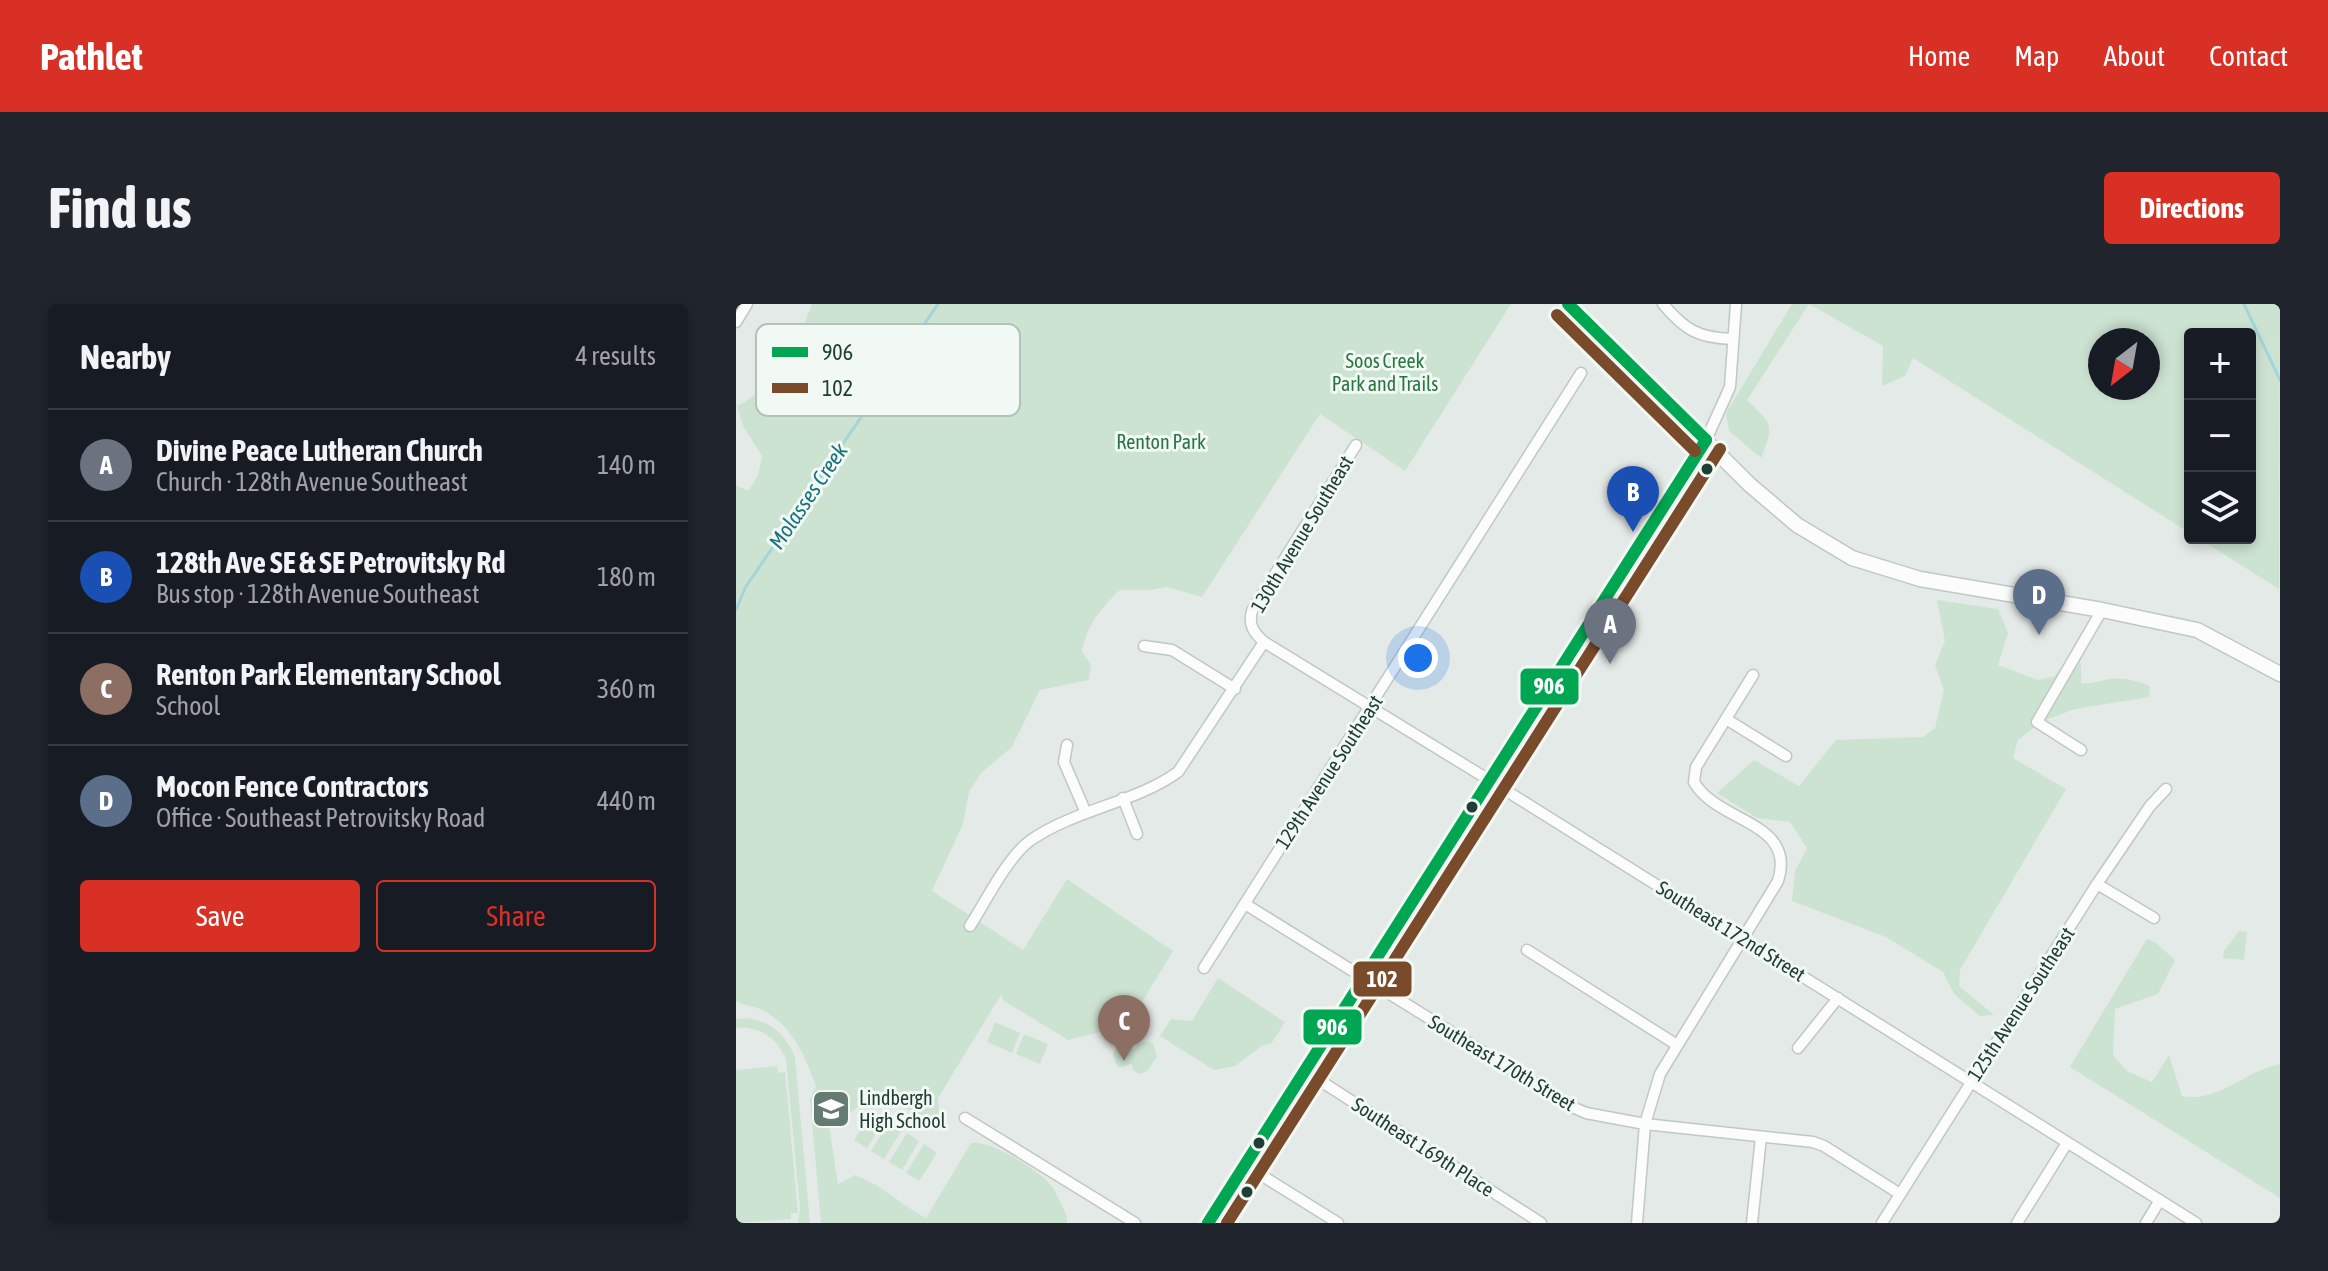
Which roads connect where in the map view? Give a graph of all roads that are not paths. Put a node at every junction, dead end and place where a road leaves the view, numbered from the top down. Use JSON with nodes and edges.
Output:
{"nodes":[{"id":1,"x":747,"y":304,"type":"edge"},
{"id":2,"x":1568,"y":304,"type":"edge"},
{"id":3,"x":1663,"y":304,"type":"edge"},
{"id":4,"x":1736,"y":304,"type":"edge"},
{"id":5,"x":736,"y":322,"type":"edge"},
{"id":6,"x":1733,"y":339,"type":"junction"},
{"id":7,"x":1581,"y":373,"type":"dead end"},
{"id":8,"x":1706,"y":440,"type":"junction"},
{"id":9,"x":1356,"y":445,"type":"dead end"},
{"id":10,"x":2102,"y":610,"type":"junction"},
{"id":11,"x":1264,"y":642,"type":"junction"},
{"id":12,"x":1144,"y":646,"type":"dead end"},
{"id":13,"x":2280,"y":674,"type":"edge"},
{"id":14,"x":1753,"y":675,"type":"dead end"},
{"id":15,"x":1235,"y":689,"type":"junction"},
{"id":16,"x":1371,"y":707,"type":"junction"},
{"id":17,"x":1726,"y":719,"type":"junction"},
{"id":18,"x":1067,"y":745,"type":"dead end"},
{"id":19,"x":2081,"y":750,"type":"dead end"},
{"id":20,"x":1786,"y":756,"type":"dead end"},
{"id":21,"x":1489,"y":780,"type":"junction"},
{"id":22,"x":2166,"y":789,"type":"dead end"},
{"id":23,"x":1123,"y":798,"type":"junction"},
{"id":24,"x":1086,"y":813,"type":"junction"},
{"id":25,"x":1137,"y":834,"type":"dead end"},
{"id":26,"x":2097,"y":884,"type":"junction"},
{"id":27,"x":1245,"y":904,"type":"junction"},
{"id":28,"x":2154,"y":918,"type":"dead end"},
{"id":29,"x":970,"y":926,"type":"dead end"},
{"id":30,"x":1743,"y":939,"type":"junction"},
{"id":31,"x":1527,"y":950,"type":"dead end"},
{"id":32,"x":1204,"y":968,"type":"dead end"},
{"id":33,"x":1364,"y":979,"type":"junction"},
{"id":34,"x":1838,"y":998,"type":"junction"},
{"id":35,"x":1677,"y":1045,"type":"junction"},
{"id":36,"x":1798,"y":1048,"type":"dead end"},
{"id":37,"x":1305,"y":1071,"type":"junction"},
{"id":38,"x":1970,"y":1083,"type":"junction"},
{"id":39,"x":965,"y":1118,"type":"dead end"},
{"id":40,"x":1645,"y":1124,"type":"junction"},
{"id":41,"x":1761,"y":1137,"type":"junction"},
{"id":42,"x":2067,"y":1143,"type":"junction"},
{"id":43,"x":1245,"y":1165,"type":"junction"},
{"id":44,"x":1900,"y":1194,"type":"junction"},
{"id":45,"x":2160,"y":1200,"type":"junction"},
{"id":46,"x":1135,"y":1223,"type":"edge"},
{"id":47,"x":1208,"y":1223,"type":"edge"},
{"id":48,"x":1338,"y":1223,"type":"edge"},
{"id":49,"x":1541,"y":1223,"type":"edge"},
{"id":50,"x":1637,"y":1223,"type":"edge"},
{"id":51,"x":1752,"y":1223,"type":"edge"},
{"id":52,"x":1882,"y":1223,"type":"edge"},
{"id":53,"x":2017,"y":1223,"type":"edge"},
{"id":54,"x":2146,"y":1223,"type":"edge"},
{"id":55,"x":2196,"y":1223,"type":"edge"}],
"edges":[{"from":1,"to":5,"type":"street"},
{"from":2,"to":8,"type":"street"},
{"from":3,"to":6,"type":"street"},
{"from":4,"to":6,"type":"street"},
{"from":6,"to":8,"type":"street"},
{"from":7,"to":16,"type":"street","name":"129th Avenue Southeast"},
{"from":8,"to":10,"type":"street"},
{"from":8,"to":21,"type":"street"},
{"from":9,"to":11,"type":"street","name":"130th Avenue Southeast"},
{"from":10,"to":13,"type":"street"},
{"from":10,"to":19,"type":"street"},
{"from":11,"to":15,"type":"street","name":"130th Avenue Southeast"},
{"from":11,"to":16,"type":"street","name":"Southeast 172nd Street"},
{"from":12,"to":15,"type":"street"},
{"from":14,"to":17,"type":"street"},
{"from":15,"to":23,"type":"street","name":"130th Avenue Southeast"},
{"from":16,"to":21,"type":"street","name":"Southeast 172nd Street"},
{"from":16,"to":27,"type":"street","name":"129th Avenue Southeast"},
{"from":17,"to":20,"type":"street"},
{"from":17,"to":30,"type":"street"},
{"from":18,"to":24,"type":"street"},
{"from":21,"to":30,"type":"street","name":"Southeast 172nd Street"},
{"from":21,"to":33,"type":"street"},
{"from":22,"to":26,"type":"street","name":"125th Avenue Southeast"},
{"from":23,"to":24,"type":"street","name":"130th Avenue Southeast"},
{"from":23,"to":25,"type":"street"},
{"from":24,"to":29,"type":"street","name":"130th Avenue Southeast"},
{"from":26,"to":28,"type":"street"},
{"from":26,"to":38,"type":"street","name":"125th Avenue Southeast"},
{"from":27,"to":32,"type":"street","name":"129th Avenue Southeast"},
{"from":27,"to":33,"type":"street","name":"Southeast 170th Street"},
{"from":30,"to":34,"type":"street","name":"Southeast 172nd Street"},
{"from":30,"to":35,"type":"street"},
{"from":31,"to":35,"type":"street"},
{"from":33,"to":37,"type":"street"},
{"from":33,"to":40,"type":"street","name":"Southeast 170th Street"},
{"from":34,"to":36,"type":"street"},
{"from":34,"to":38,"type":"street","name":"Southeast 172nd Street"},
{"from":35,"to":40,"type":"street"},
{"from":37,"to":43,"type":"street"},
{"from":37,"to":49,"type":"street","name":"Southeast 169th Place"},
{"from":38,"to":42,"type":"street","name":"Southeast 172nd Street"},
{"from":38,"to":44,"type":"street","name":"125th Avenue Southeast"},
{"from":39,"to":46,"type":"street"},
{"from":40,"to":41,"type":"street","name":"Southeast 170th Street"},
{"from":40,"to":50,"type":"street"},
{"from":41,"to":44,"type":"street","name":"Southeast 170th Street"},
{"from":41,"to":51,"type":"street"},
{"from":42,"to":45,"type":"street","name":"Southeast 172nd Street"},
{"from":42,"to":53,"type":"street"},
{"from":43,"to":47,"type":"street"},
{"from":43,"to":48,"type":"street"},
{"from":44,"to":52,"type":"street","name":"125th Avenue Southeast"},
{"from":45,"to":54,"type":"street"},
{"from":45,"to":55,"type":"street","name":"Southeast 172nd Street"}]}
